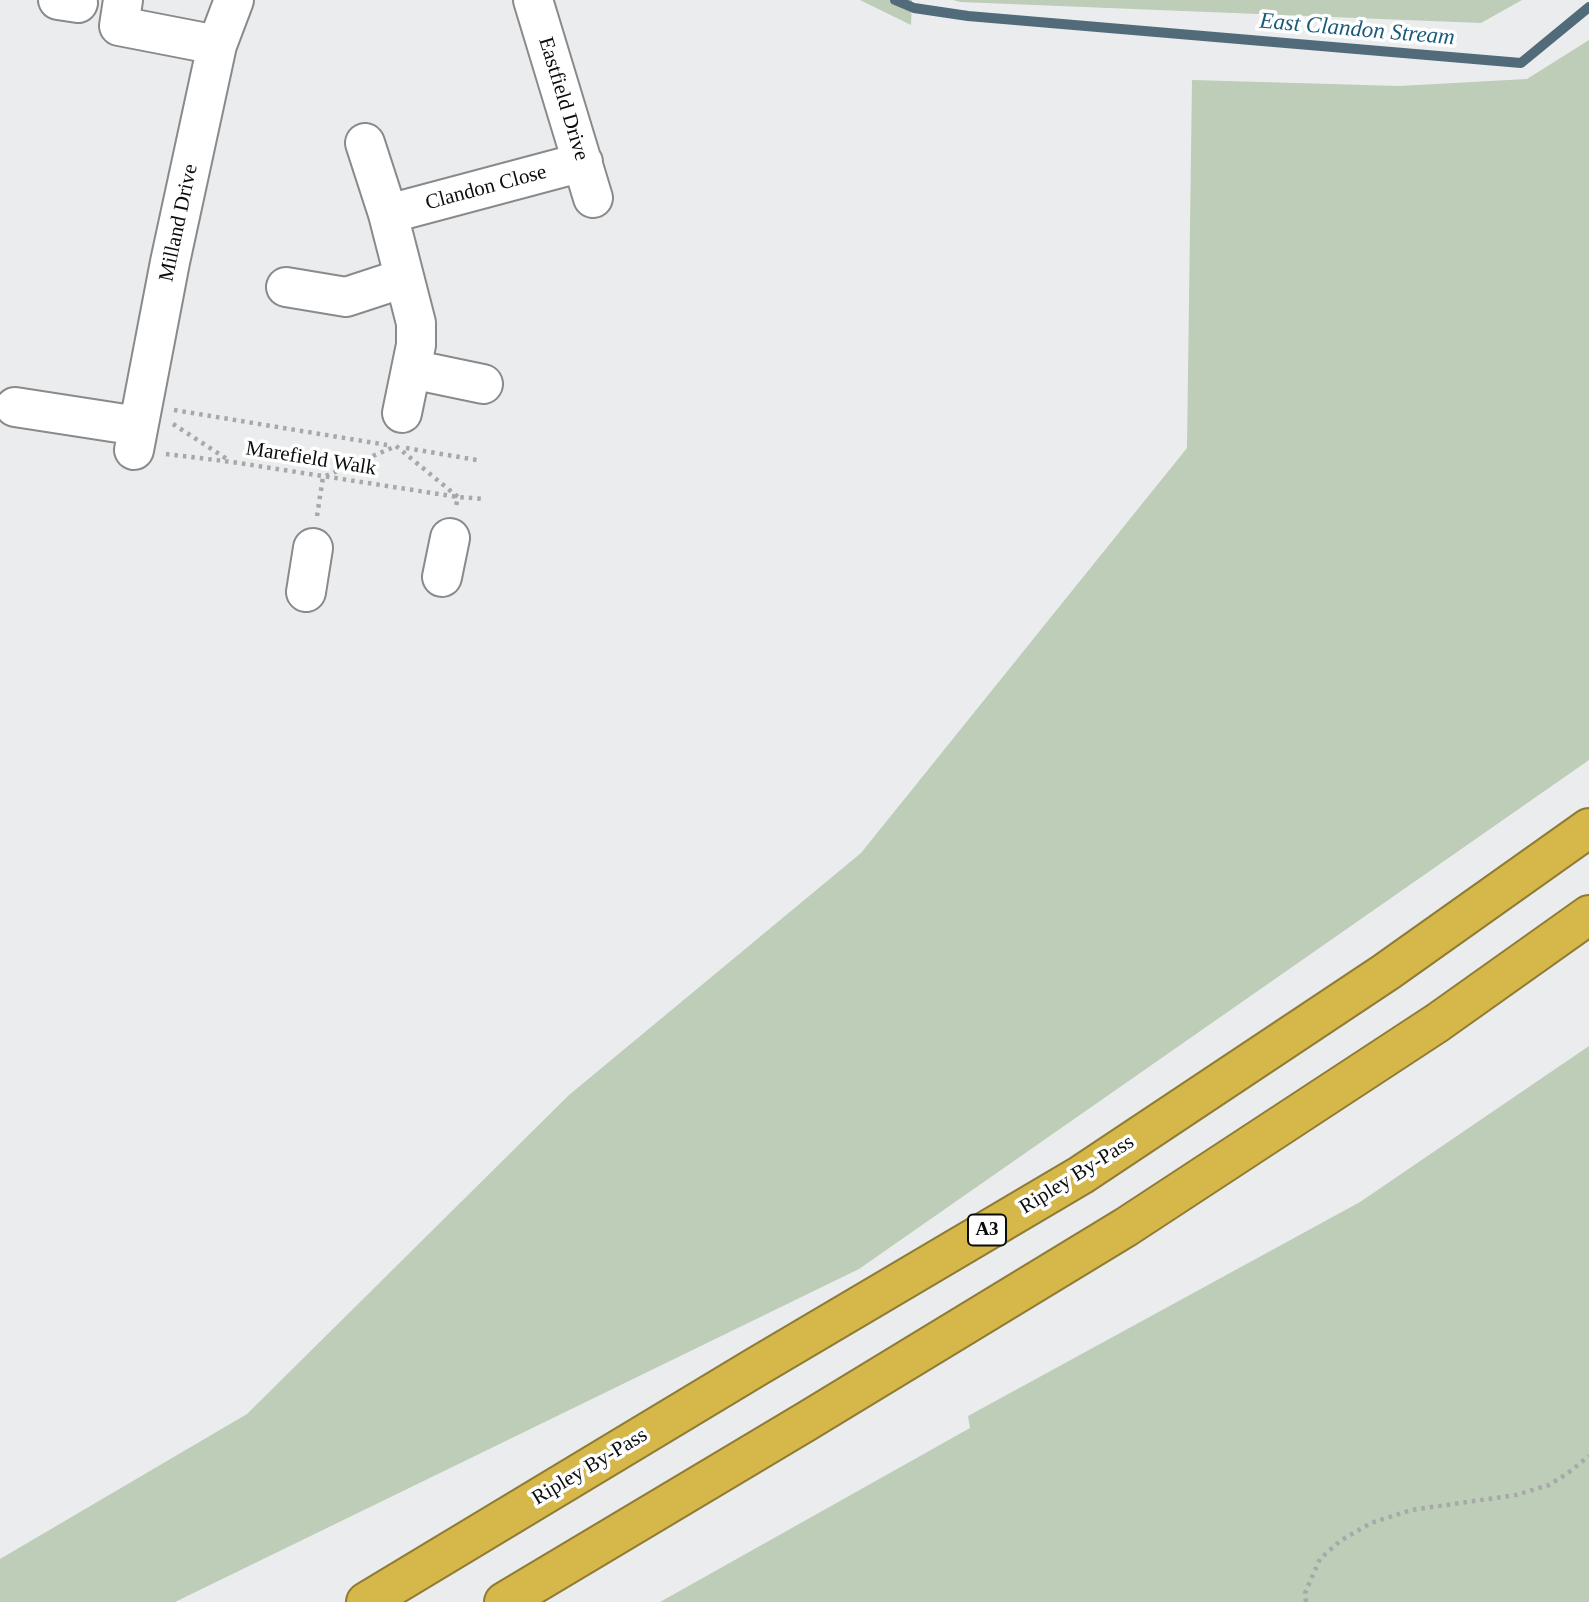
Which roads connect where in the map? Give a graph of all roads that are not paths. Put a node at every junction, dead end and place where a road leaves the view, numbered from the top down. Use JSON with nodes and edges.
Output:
{"nodes":[{"id":1,"x":123,"y":0,"type":"edge"},
{"id":2,"x":234,"y":0,"type":"edge"},
{"id":3,"x":533,"y":0,"type":"edge"},
{"id":4,"x":216,"y":45,"type":"junction"},
{"id":5,"x":365,"y":143,"type":"dead end"},
{"id":6,"x":583,"y":162,"type":"junction"},
{"id":7,"x":593,"y":198,"type":"dead end"},
{"id":8,"x":388,"y":214,"type":"junction"},
{"id":9,"x":404,"y":278,"type":"junction"},
{"id":10,"x":286,"y":286,"type":"dead end"},
{"id":11,"x":411,"y":369,"type":"junction"},
{"id":12,"x":483,"y":383,"type":"dead end"},
{"id":13,"x":15,"y":407,"type":"dead end"},
{"id":14,"x":399,"y":429,"type":"road end"},
{"id":15,"x":450,"y":538,"type":"dead end"},
{"id":16,"x":313,"y":548,"type":"dead end"},
{"id":17,"x":442,"y":577,"type":"dead end"},
{"id":18,"x":306,"y":592,"type":"dead end"},
{"id":19,"x":1589,"y":828,"type":"edge"},
{"id":20,"x":1589,"y":915,"type":"edge"},
{"id":21,"x":366,"y":1602,"type":"edge"},
{"id":22,"x":504,"y":1602,"type":"edge"}],
"edges":[{"from":1,"to":4,"type":"street"},
{"from":2,"to":4,"type":"street","name":"Milland Drive"},
{"from":3,"to":6,"type":"street","name":"Eastfield Drive"},
{"from":4,"to":13,"type":"street","name":"Milland Drive"},
{"from":5,"to":8,"type":"street"},
{"from":6,"to":7,"type":"street","name":"Eastfield Drive"},
{"from":6,"to":8,"type":"street","name":"Clandon Close"},
{"from":8,"to":9,"type":"street"},
{"from":9,"to":10,"type":"street"},
{"from":9,"to":11,"type":"street"},
{"from":11,"to":12,"type":"street"},
{"from":11,"to":14,"type":"street"},
{"from":15,"to":17,"type":"street"},
{"from":16,"to":18,"type":"street"},
{"from":19,"to":21,"type":"highway","name":"Ripley By-Pass","number":"A3"},
{"from":20,"to":22,"type":"highway"}]}
